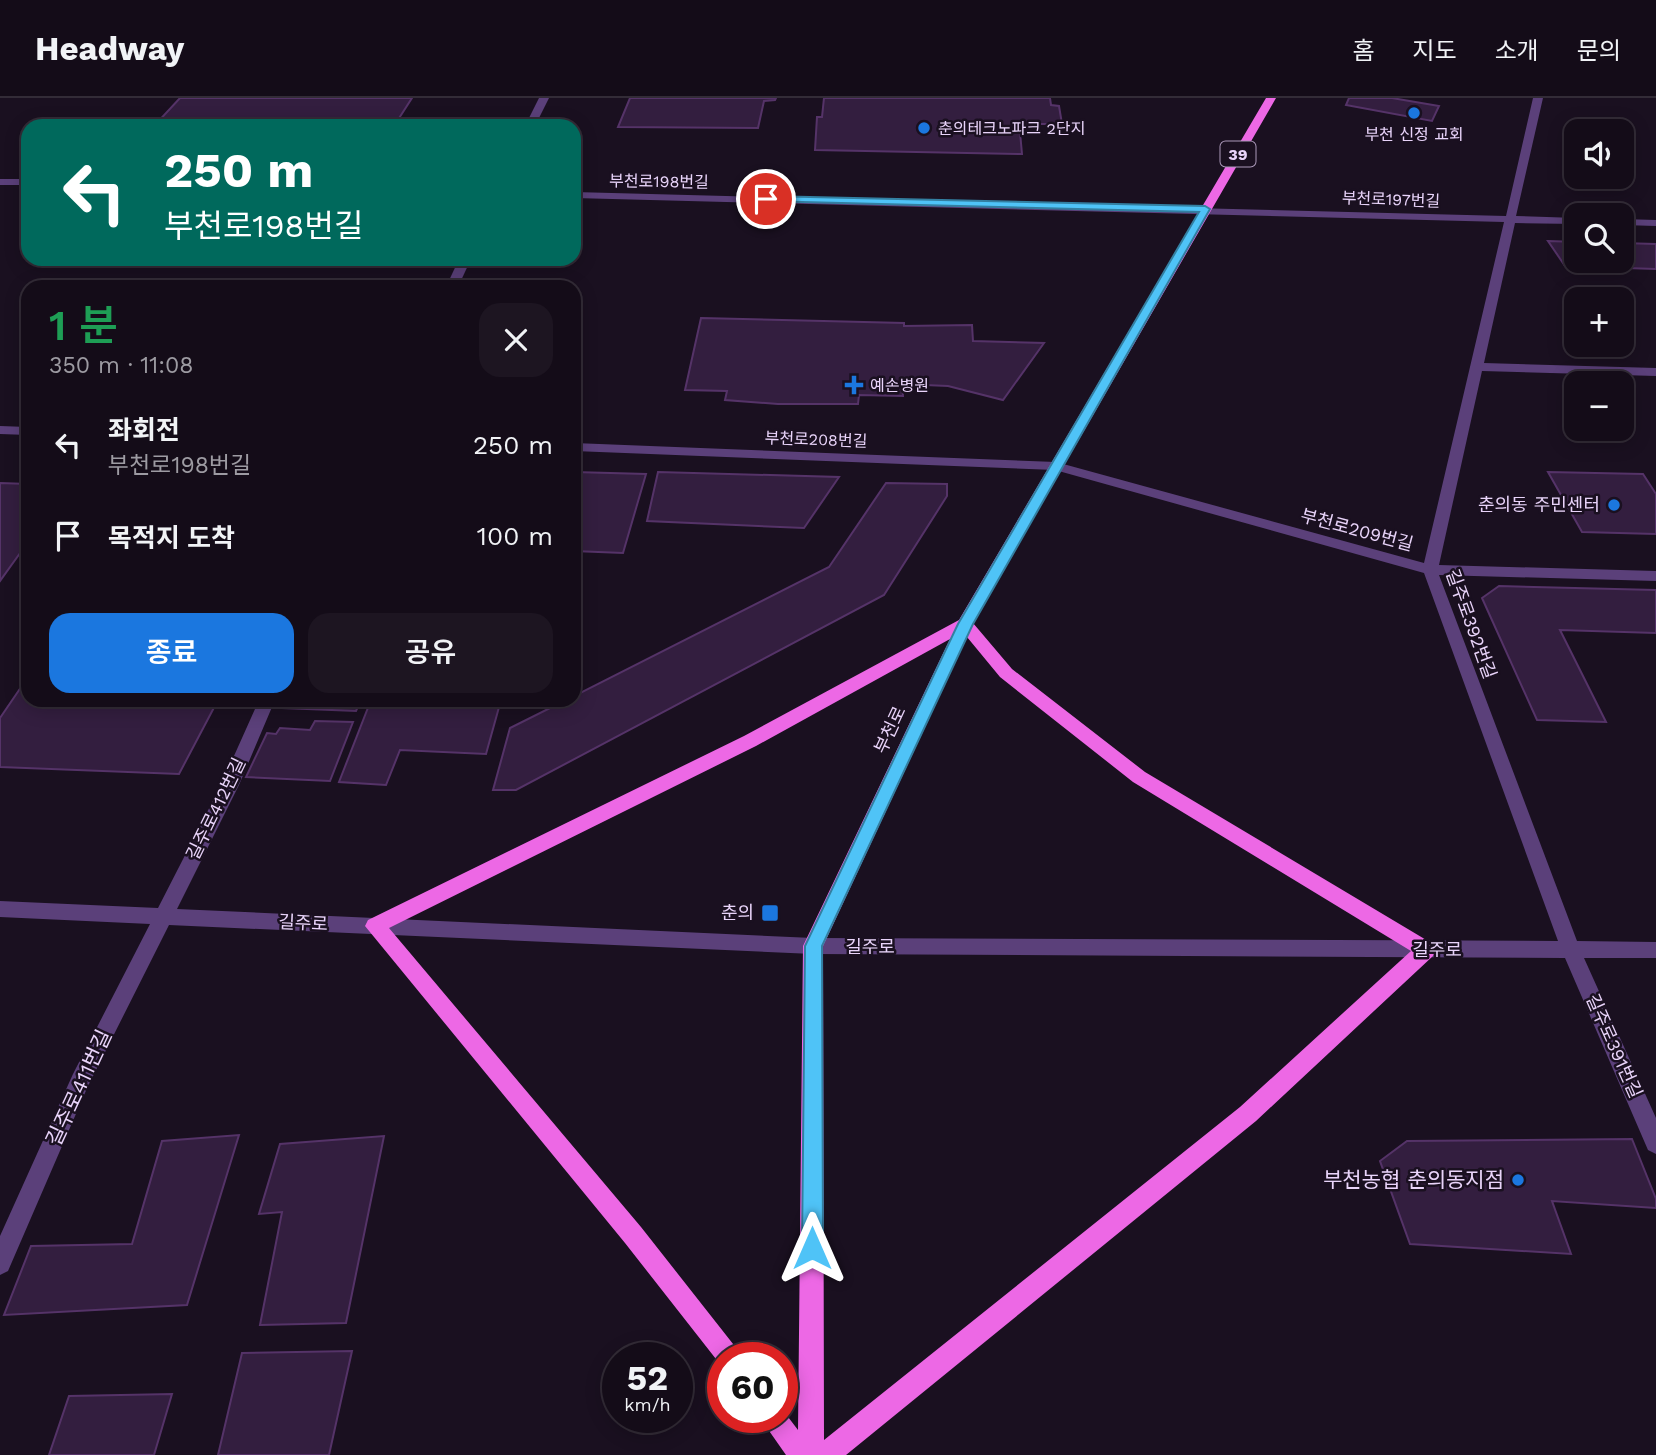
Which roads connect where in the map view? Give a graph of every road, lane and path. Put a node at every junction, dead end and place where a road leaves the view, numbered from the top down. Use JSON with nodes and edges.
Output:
{"nodes":[{"id":1,"x":544,"y":98,"type":"edge"},
{"id":2,"x":1271,"y":98,"type":"edge"},
{"id":3,"x":1538,"y":98,"type":"edge"},
{"id":4,"x":534,"y":119,"type":"edge"},
{"id":5,"x":0,"y":181,"type":"edge"},
{"id":6,"x":21,"y":182,"type":"edge"},
{"id":7,"x":581,"y":195,"type":"edge"},
{"id":8,"x":1205,"y":209,"type":"junction"},
{"id":9,"x":1509,"y":219,"type":"junction"},
{"id":10,"x":1564,"y":221,"type":"edge"},
{"id":11,"x":1634,"y":222,"type":"edge"},
{"id":12,"x":1656,"y":223,"type":"edge"},
{"id":13,"x":1476,"y":368,"type":"junction"},
{"id":14,"x":1656,"y":372,"type":"edge"},
{"id":15,"x":0,"y":430,"type":"edge"},
{"id":16,"x":21,"y":431,"type":"edge"},
{"id":17,"x":581,"y":447,"type":"edge"},
{"id":18,"x":1056,"y":467,"type":"junction"},
{"id":19,"x":1430,"y":570,"type":"junction"},
{"id":20,"x":1656,"y":576,"type":"edge"},
{"id":21,"x":965,"y":624,"type":"junction"},
{"id":22,"x":264,"y":707,"type":"edge"},
{"id":23,"x":0,"y":909,"type":"edge"},
{"id":24,"x":163,"y":916,"type":"junction"},
{"id":25,"x":375,"y":926,"type":"junction"},
{"id":26,"x":813,"y":946,"type":"junction"},
{"id":27,"x":1426,"y":950,"type":"junction"},
{"id":28,"x":1571,"y":950,"type":"junction"},
{"id":29,"x":1656,"y":950,"type":"edge"},
{"id":30,"x":1656,"y":1143,"type":"edge"},
{"id":31,"x":0,"y":1263,"type":"edge"},
{"id":32,"x":716,"y":1342,"type":"edge"},
{"id":33,"x":785,"y":1433,"type":"edge"},
{"id":34,"x":802,"y":1455,"type":"edge"},
{"id":35,"x":811,"y":1455,"type":"edge"},
{"id":36,"x":826,"y":1455,"type":"edge"}],
"edges":[{"from":1,"to":4,"type":"street"},
{"from":2,"to":8,"type":"main road","name":"부천로","number":"39"},
{"from":3,"to":9,"type":"street","name":"길주로392번길"},
{"from":5,"to":6,"type":"street"},
{"from":7,"to":8,"type":"street","name":"부천로198번길"},
{"from":8,"to":9,"type":"street","name":"부천로197번길"},
{"from":8,"to":18,"type":"main road","name":"부천로","number":"39"},
{"from":9,"to":10,"type":"street","name":"부천로197번길"},
{"from":9,"to":13,"type":"street","name":"길주로392번길"},
{"from":11,"to":12,"type":"street"},
{"from":13,"to":14,"type":"street"},
{"from":13,"to":19,"type":"street","name":"길주로392번길"},
{"from":15,"to":16,"type":"street"},
{"from":17,"to":18,"type":"street","name":"부천로208번길"},
{"from":18,"to":19,"type":"street","name":"부천로209번길"},
{"from":18,"to":21,"type":"main road","name":"부천로","number":"39"},
{"from":19,"to":20,"type":"street","name":"부천로209번길"},
{"from":19,"to":28,"type":"street","name":"길주로392번길"},
{"from":21,"to":25,"type":"main road"},
{"from":21,"to":26,"type":"main road","name":"부천로","number":"39"},
{"from":21,"to":27,"type":"main road"},
{"from":22,"to":24,"type":"street","name":"길주로412번길"},
{"from":23,"to":24,"type":"street","name":"길주로"},
{"from":24,"to":25,"type":"street","name":"길주로"},
{"from":24,"to":31,"type":"street","name":"길주로411번길"},
{"from":25,"to":26,"type":"street","name":"길주로"},
{"from":25,"to":32,"type":"main road"},
{"from":26,"to":27,"type":"street","name":"길주로"},
{"from":26,"to":35,"type":"main road","name":"부천로","number":"39"},
{"from":27,"to":28,"type":"street","name":"길주로"},
{"from":27,"to":36,"type":"main road"},
{"from":28,"to":29,"type":"street","name":"길주로"},
{"from":28,"to":30,"type":"street","name":"길주로391번길"},
{"from":33,"to":34,"type":"main road"}]}
